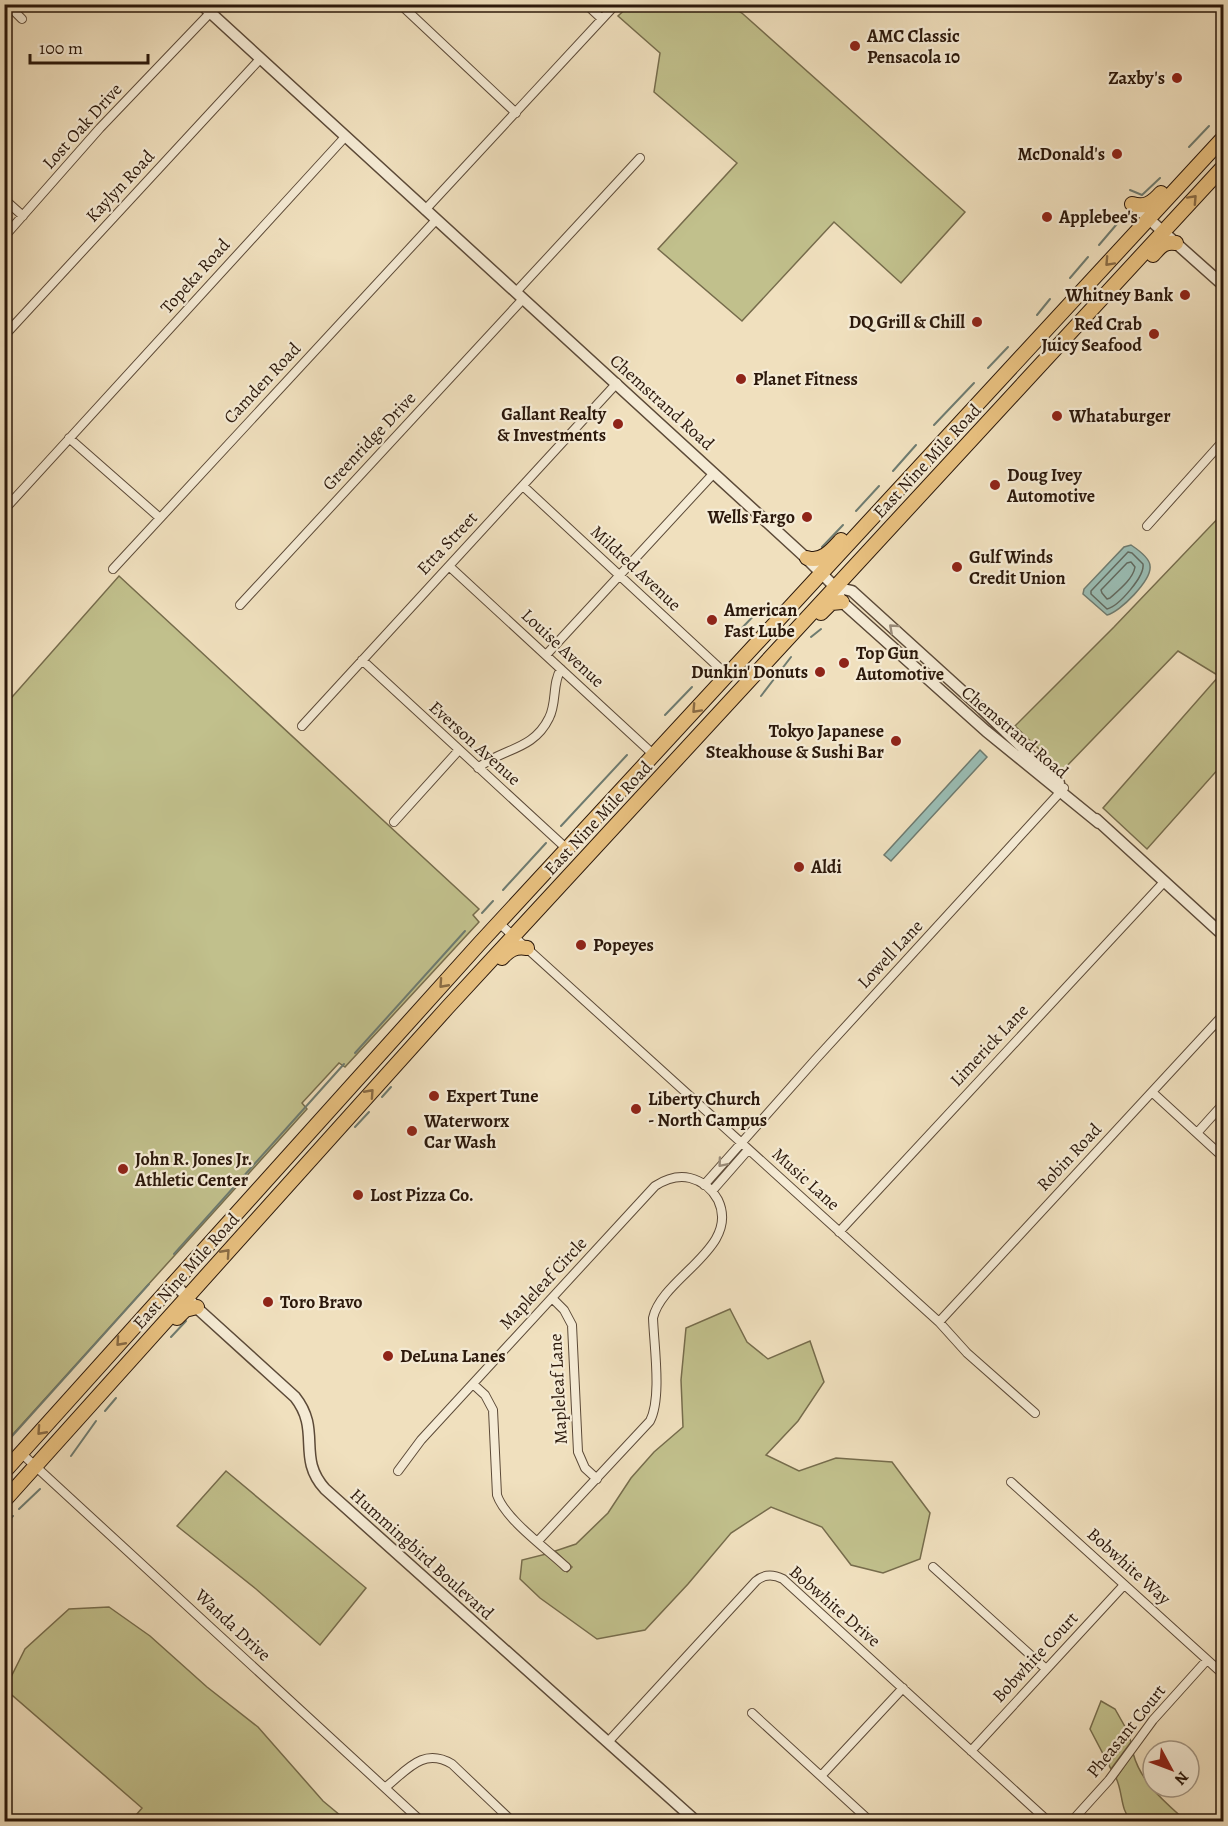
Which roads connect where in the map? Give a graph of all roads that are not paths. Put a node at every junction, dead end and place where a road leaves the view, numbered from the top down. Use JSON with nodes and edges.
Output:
{"nodes":[{"id":1,"x":7,"y":4,"type":"edge"},
{"id":2,"x":201,"y":4,"type":"edge"},
{"id":3,"x":400,"y":4,"type":"edge"},
{"id":4,"x":586,"y":4,"type":"edge"},
{"id":5,"x":616,"y":4,"type":"edge"},
{"id":6,"x":210,"y":13,"type":"junction"},
{"id":7,"x":22,"y":19,"type":"dead end"},
{"id":8,"x":602,"y":19,"type":"junction"},
{"id":9,"x":260,"y":59,"type":"junction"},
{"id":10,"x":516,"y":113,"type":"junction"},
{"id":11,"x":1224,"y":125,"type":"edge"},
{"id":12,"x":345,"y":137,"type":"junction"},
{"id":13,"x":1224,"y":137,"type":"edge"},
{"id":14,"x":1224,"y":147,"type":"edge"},
{"id":15,"x":640,"y":158,"type":"dead end"},
{"id":16,"x":1224,"y":166,"type":"edge"},
{"id":17,"x":4,"y":199,"type":"edge"},
{"id":18,"x":1132,"y":204,"type":"joint"},
{"id":19,"x":425,"y":210,"type":"junction"},
{"id":20,"x":23,"y":216,"type":"junction"},
{"id":21,"x":1148,"y":219,"type":"junction"},
{"id":22,"x":436,"y":220,"type":"junction"},
{"id":23,"x":1163,"y":232,"type":"junction"},
{"id":24,"x":4,"y":237,"type":"edge"},
{"id":25,"x":1176,"y":243,"type":"junction"},
{"id":26,"x":1224,"y":286,"type":"edge"},
{"id":27,"x":520,"y":295,"type":"junction"},
{"id":28,"x":1070,"y":303,"type":"junction"},
{"id":29,"x":4,"y":336,"type":"edge"},
{"id":30,"x":1026,"y":380,"type":"junction"},
{"id":31,"x":617,"y":383,"type":"junction"},
{"id":32,"x":1000,"y":389,"type":"junction"},
{"id":33,"x":69,"y":438,"type":"junction"},
{"id":34,"x":1224,"y":440,"type":"edge"},
{"id":35,"x":962,"y":450,"type":"junction"},
{"id":36,"x":942,"y":452,"type":"junction"},
{"id":37,"x":916,"y":470,"type":"junction"},
{"id":38,"x":714,"y":473,"type":"junction"},
{"id":39,"x":523,"y":486,"type":"junction"},
{"id":40,"x":4,"y":510,"type":"edge"},
{"id":41,"x":160,"y":518,"type":"junction"},
{"id":42,"x":1147,"y":526,"type":"dead end"},
{"id":43,"x":883,"y":535,"type":"junction"},
{"id":44,"x":807,"y":558,"type":"junction"},
{"id":45,"x":449,"y":566,"type":"junction"},
{"id":46,"x":113,"y":569,"type":"dead end"},
{"id":47,"x":821,"y":573,"type":"junction"},
{"id":48,"x":620,"y":575,"type":"junction"},
{"id":49,"x":836,"y":587,"type":"junction"},
{"id":50,"x":842,"y":602,"type":"junction"},
{"id":51,"x":240,"y":605,"type":"dead end"},
{"id":52,"x":546,"y":656,"type":"junction"},
{"id":53,"x":362,"y":660,"type":"junction"},
{"id":54,"x":561,"y":669,"type":"junction"},
{"id":55,"x":727,"y":675,"type":"junction"},
{"id":56,"x":709,"y":724,"type":"junction"},
{"id":57,"x":302,"y":726,"type":"dead end"},
{"id":58,"x":459,"y":750,"type":"junction"},
{"id":59,"x":654,"y":755,"type":"junction"},
{"id":60,"x":478,"y":768,"type":"junction"},
{"id":61,"x":1062,"y":790,"type":"junction"},
{"id":62,"x":640,"y":798,"type":"junction"},
{"id":63,"x":628,"y":811,"type":"junction"},
{"id":64,"x":394,"y":822,"type":"dead end"},
{"id":65,"x":624,"y":829,"type":"dead end"},
{"id":66,"x":567,"y":849,"type":"junction"},
{"id":67,"x":1164,"y":882,"type":"junction"},
{"id":68,"x":536,"y":912,"type":"junction"},
{"id":69,"x":499,"y":922,"type":"junction"},
{"id":70,"x":514,"y":936,"type":"junction"},
{"id":71,"x":1224,"y":936,"type":"edge"},
{"id":72,"x":526,"y":948,"type":"junction"},
{"id":73,"x":447,"y":1008,"type":"junction"},
{"id":74,"x":1224,"y":1014,"type":"edge"},
{"id":75,"x":410,"y":1020,"type":"junction"},
{"id":76,"x":1152,"y":1092,"type":"junction"},
{"id":77,"x":1224,"y":1103,"type":"edge"},
{"id":78,"x":354,"y":1111,"type":"junction"},
{"id":79,"x":317,"y":1122,"type":"junction"},
{"id":80,"x":1197,"y":1133,"type":"junction"},
{"id":81,"x":740,"y":1142,"type":"junction"},
{"id":82,"x":748,"y":1150,"type":"junction"},
{"id":83,"x":1224,"y":1158,"type":"edge"},
{"id":84,"x":708,"y":1188,"type":"junction"},
{"id":85,"x":839,"y":1232,"type":"junction"},
{"id":86,"x":169,"y":1278,"type":"junction"},
{"id":87,"x":552,"y":1298,"type":"junction"},
{"id":88,"x":192,"y":1302,"type":"junction"},
{"id":89,"x":939,"y":1322,"type":"junction"},
{"id":90,"x":473,"y":1384,"type":"junction"},
{"id":91,"x":1035,"y":1413,"type":"dead end"},
{"id":92,"x":78,"y":1419,"type":"junction"},
{"id":93,"x":21,"y":1453,"type":"junction"},
{"id":94,"x":38,"y":1468,"type":"junction"},
{"id":95,"x":398,"y":1471,"type":"dead end"},
{"id":96,"x":4,"y":1472,"type":"edge"},
{"id":97,"x":597,"y":1479,"type":"junction"},
{"id":98,"x":1011,"y":1482,"type":"dead end"},
{"id":99,"x":4,"y":1502,"type":"edge"},
{"id":100,"x":538,"y":1541,"type":"junction"},
{"id":101,"x":566,"y":1567,"type":"dead end"},
{"id":102,"x":933,"y":1567,"type":"dead end"},
{"id":103,"x":1124,"y":1585,"type":"junction"},
{"id":104,"x":1207,"y":1660,"type":"junction"},
{"id":105,"x":1046,"y":1669,"type":"junction"},
{"id":106,"x":1224,"y":1675,"type":"edge"},
{"id":107,"x":903,"y":1688,"type":"junction"},
{"id":108,"x":752,"y":1713,"type":"dead end"},
{"id":109,"x":608,"y":1742,"type":"junction"},
{"id":110,"x":971,"y":1751,"type":"junction"},
{"id":111,"x":822,"y":1776,"type":"junction"},
{"id":112,"x":386,"y":1787,"type":"junction"},
{"id":113,"x":422,"y":1821,"type":"edge"},
{"id":114,"x":513,"y":1821,"type":"edge"},
{"id":115,"x":697,"y":1821,"type":"edge"},
{"id":116,"x":871,"y":1821,"type":"edge"},
{"id":117,"x":1049,"y":1821,"type":"edge"},
{"id":118,"x":1071,"y":1821,"type":"edge"}],
"edges":[{"from":1,"to":7,"type":"street"},
{"from":2,"to":6,"type":"street","name":"Chemstrand Road"},
{"from":3,"to":10,"type":"street"},
{"from":4,"to":8,"type":"street"},
{"from":5,"to":8,"type":"street"},
{"from":6,"to":9,"type":"street","name":"Chemstrand Road"},
{"from":6,"to":20,"type":"street","name":"Lost Oak Drive"},
{"from":8,"to":10,"type":"street"},
{"from":9,"to":12,"type":"street","name":"Chemstrand Road"},
{"from":9,"to":29,"type":"street","name":"Kaylyn Road"},
{"from":10,"to":19,"type":"street"},
{"from":11,"to":18,"type":"main road"},
{"from":12,"to":19,"type":"street","name":"Chemstrand Road"},
{"from":12,"to":33,"type":"street","name":"Topeka Road"},
{"from":13,"to":21,"type":"main road","name":"East Nine Mile Road"},
{"from":14,"to":23,"type":"main road"},
{"from":15,"to":27,"type":"street","name":"Greenridge Drive"},
{"from":23,"to":16,"type":"main road","name":"East Nine Mile Road","one_way":true},
{"from":17,"to":20,"type":"street"},
{"from":18,"to":21,"type":"street"},
{"from":19,"to":22,"type":"street","name":"Chemstrand Road"},
{"from":20,"to":24,"type":"street","name":"Lost Oak Drive"},
{"from":21,"to":23,"type":"street"},
{"from":21,"to":28,"type":"main road","name":"East Nine Mile Road","one_way":true},
{"from":21,"to":30,"type":"main road"},
{"from":22,"to":27,"type":"street","name":"Chemstrand Road"},
{"from":22,"to":41,"type":"street","name":"Camden Road"},
{"from":23,"to":25,"type":"street"},
{"from":23,"to":30,"type":"main road","name":"East Nine Mile Road"},
{"from":25,"to":26,"type":"street"},
{"from":25,"to":30,"type":"main road"},
{"from":27,"to":31,"type":"street","name":"Chemstrand Road"},
{"from":27,"to":51,"type":"street","name":"Greenridge Drive"},
{"from":28,"to":32,"type":"main road"},
{"from":28,"to":37,"type":"main road","name":"East Nine Mile Road"},
{"from":30,"to":35,"type":"main road","name":"East Nine Mile Road"},
{"from":31,"to":38,"type":"street","name":"Chemstrand Road"},
{"from":31,"to":39,"type":"street","name":"Etta Street"},
{"from":32,"to":35,"type":"main road"},
{"from":32,"to":36,"type":"main road"},
{"from":33,"to":40,"type":"street","name":"Topeka Road"},
{"from":33,"to":41,"type":"street"},
{"from":34,"to":42,"type":"street"},
{"from":35,"to":43,"type":"main road","name":"East Nine Mile Road"},
{"from":36,"to":43,"type":"main road"},
{"from":36,"to":49,"type":"main road"},
{"from":37,"to":44,"type":"main road"},
{"from":37,"to":47,"type":"main road","name":"East Nine Mile Road"},
{"from":38,"to":44,"type":"street","name":"Chemstrand Road"},
{"from":38,"to":48,"type":"street"},
{"from":39,"to":45,"type":"street","name":"Etta Street"},
{"from":39,"to":48,"type":"street","name":"Mildred Avenue"},
{"from":41,"to":46,"type":"street","name":"Camden Road"},
{"from":43,"to":49,"type":"main road","name":"East Nine Mile Road"},
{"from":44,"to":47,"type":"street","name":"Chemstrand Road"},
{"from":45,"to":52,"type":"street","name":"Louise Avenue"},
{"from":45,"to":53,"type":"street","name":"Etta Street"},
{"from":47,"to":49,"type":"street","name":"Chemstrand Road"},
{"from":47,"to":55,"type":"main road","name":"East Nine Mile Road"},
{"from":47,"to":56,"type":"main road"},
{"from":48,"to":52,"type":"street"},
{"from":48,"to":55,"type":"street","name":"Mildred Avenue"},
{"from":49,"to":50,"type":"street","name":"Chemstrand Road"},
{"from":49,"to":56,"type":"main road","name":"East Nine Mile Road"},
{"from":61,"to":49,"type":"street","name":"Chemstrand Road","one_way":true},
{"from":50,"to":61,"type":"street","name":"Chemstrand Road"},
{"from":50,"to":62,"type":"main road"},
{"from":52,"to":54,"type":"street","name":"Louise Avenue"},
{"from":53,"to":57,"type":"street","name":"Etta Street"},
{"from":53,"to":58,"type":"street","name":"Everson Avenue"},
{"from":54,"to":59,"type":"street","name":"Louise Avenue"},
{"from":54,"to":60,"type":"street"},
{"from":55,"to":59,"type":"main road","name":"East Nine Mile Road","one_way":true},
{"from":56,"to":62,"type":"main road","name":"East Nine Mile Road"},
{"from":58,"to":60,"type":"street","name":"Everson Avenue"},
{"from":58,"to":64,"type":"street"},
{"from":59,"to":63,"type":"main road"},
{"from":59,"to":66,"type":"main road","name":"East Nine Mile Road"},
{"from":60,"to":66,"type":"street","name":"Everson Avenue"},
{"from":61,"to":67,"type":"street","name":"Chemstrand Road"},
{"from":61,"to":81,"type":"street","name":"Lowell Lane"},
{"from":62,"to":63,"type":"main road","name":"East Nine Mile Road"},
{"from":63,"to":68,"type":"main road","name":"East Nine Mile Road"},
{"from":65,"to":68,"type":"main road"},
{"from":66,"to":69,"type":"main road","name":"East Nine Mile Road"},
{"from":66,"to":70,"type":"main road"},
{"from":67,"to":71,"type":"street","name":"Chemstrand Road"},
{"from":67,"to":85,"type":"street","name":"Limerick Lane"},
{"from":68,"to":70,"type":"main road","name":"East Nine Mile Road"},
{"from":69,"to":70,"type":"street","name":"Music Lane"},
{"from":69,"to":75,"type":"main road","name":"East Nine Mile Road","one_way":true},
{"from":70,"to":72,"type":"street","name":"Music Lane"},
{"from":70,"to":73,"type":"main road","name":"East Nine Mile Road"},
{"from":72,"to":73,"type":"main road"},
{"from":72,"to":81,"type":"street","name":"Music Lane"},
{"from":78,"to":73,"type":"main road","name":"East Nine Mile Road","one_way":true},
{"from":74,"to":76,"type":"street","name":"Robin Road"},
{"from":75,"to":78,"type":"main road"},
{"from":75,"to":79,"type":"main road","name":"East Nine Mile Road"},
{"from":76,"to":80,"type":"street"},
{"from":76,"to":89,"type":"street","name":"Robin Road"},
{"from":77,"to":80,"type":"street"},
{"from":88,"to":78,"type":"main road","name":"East Nine Mile Road","one_way":true},
{"from":79,"to":86,"type":"main road","name":"East Nine Mile Road"},
{"from":79,"to":88,"type":"main road"},
{"from":80,"to":83,"type":"street"},
{"from":81,"to":82,"type":"street","name":"Music Lane"},
{"from":81,"to":84,"type":"street","one_way":true},
{"from":82,"to":84,"type":"street"},
{"from":82,"to":85,"type":"street","name":"Music Lane"},
{"from":84,"to":87,"type":"street","name":"Mapleleaf Circle"},
{"from":84,"to":97,"type":"street"},
{"from":85,"to":89,"type":"street","name":"Music Lane"},
{"from":86,"to":88,"type":"street","name":"Hummingbird Boulevard"},
{"from":86,"to":92,"type":"main road"},
{"from":86,"to":93,"type":"main road","name":"East Nine Mile Road","one_way":true},
{"from":87,"to":90,"type":"street","name":"Mapleleaf Circle"},
{"from":87,"to":97,"type":"street","name":"Mapleleaf Lane"},
{"from":88,"to":92,"type":"main road","name":"East Nine Mile Road"},
{"from":88,"to":94,"type":"main road"},
{"from":88,"to":109,"type":"street","name":"Hummingbird Boulevard"},
{"from":89,"to":91,"type":"street","name":"Music Lane"},
{"from":90,"to":95,"type":"street","name":"Mapleleaf Circle"},
{"from":90,"to":100,"type":"street"},
{"from":92,"to":94,"type":"main road","name":"East Nine Mile Road"},
{"from":93,"to":94,"type":"street","name":"Wanda Drive"},
{"from":93,"to":96,"type":"main road","name":"East Nine Mile Road"},
{"from":94,"to":99,"type":"main road"},
{"from":94,"to":112,"type":"street","name":"Wanda Drive"},
{"from":97,"to":100,"type":"street"},
{"from":98,"to":103,"type":"street","name":"Bobwhite Way"},
{"from":100,"to":101,"type":"street"},
{"from":102,"to":105,"type":"street"},
{"from":103,"to":104,"type":"street","name":"Bobwhite Way"},
{"from":103,"to":105,"type":"street","name":"Bobwhite Court"},
{"from":104,"to":106,"type":"street","name":"Bobwhite Way"},
{"from":104,"to":118,"type":"street","name":"Pheasant Court"},
{"from":105,"to":110,"type":"street","name":"Bobwhite Court"},
{"from":107,"to":109,"type":"street","name":"Bobwhite Drive"},
{"from":107,"to":110,"type":"street","name":"Bobwhite Drive"},
{"from":107,"to":111,"type":"street"},
{"from":108,"to":111,"type":"street"},
{"from":109,"to":115,"type":"street","name":"Hummingbird Boulevard"},
{"from":110,"to":117,"type":"street","name":"Bobwhite Drive"},
{"from":111,"to":116,"type":"street"},
{"from":112,"to":113,"type":"street","name":"Wanda Drive"},
{"from":112,"to":114,"type":"street"}]}
